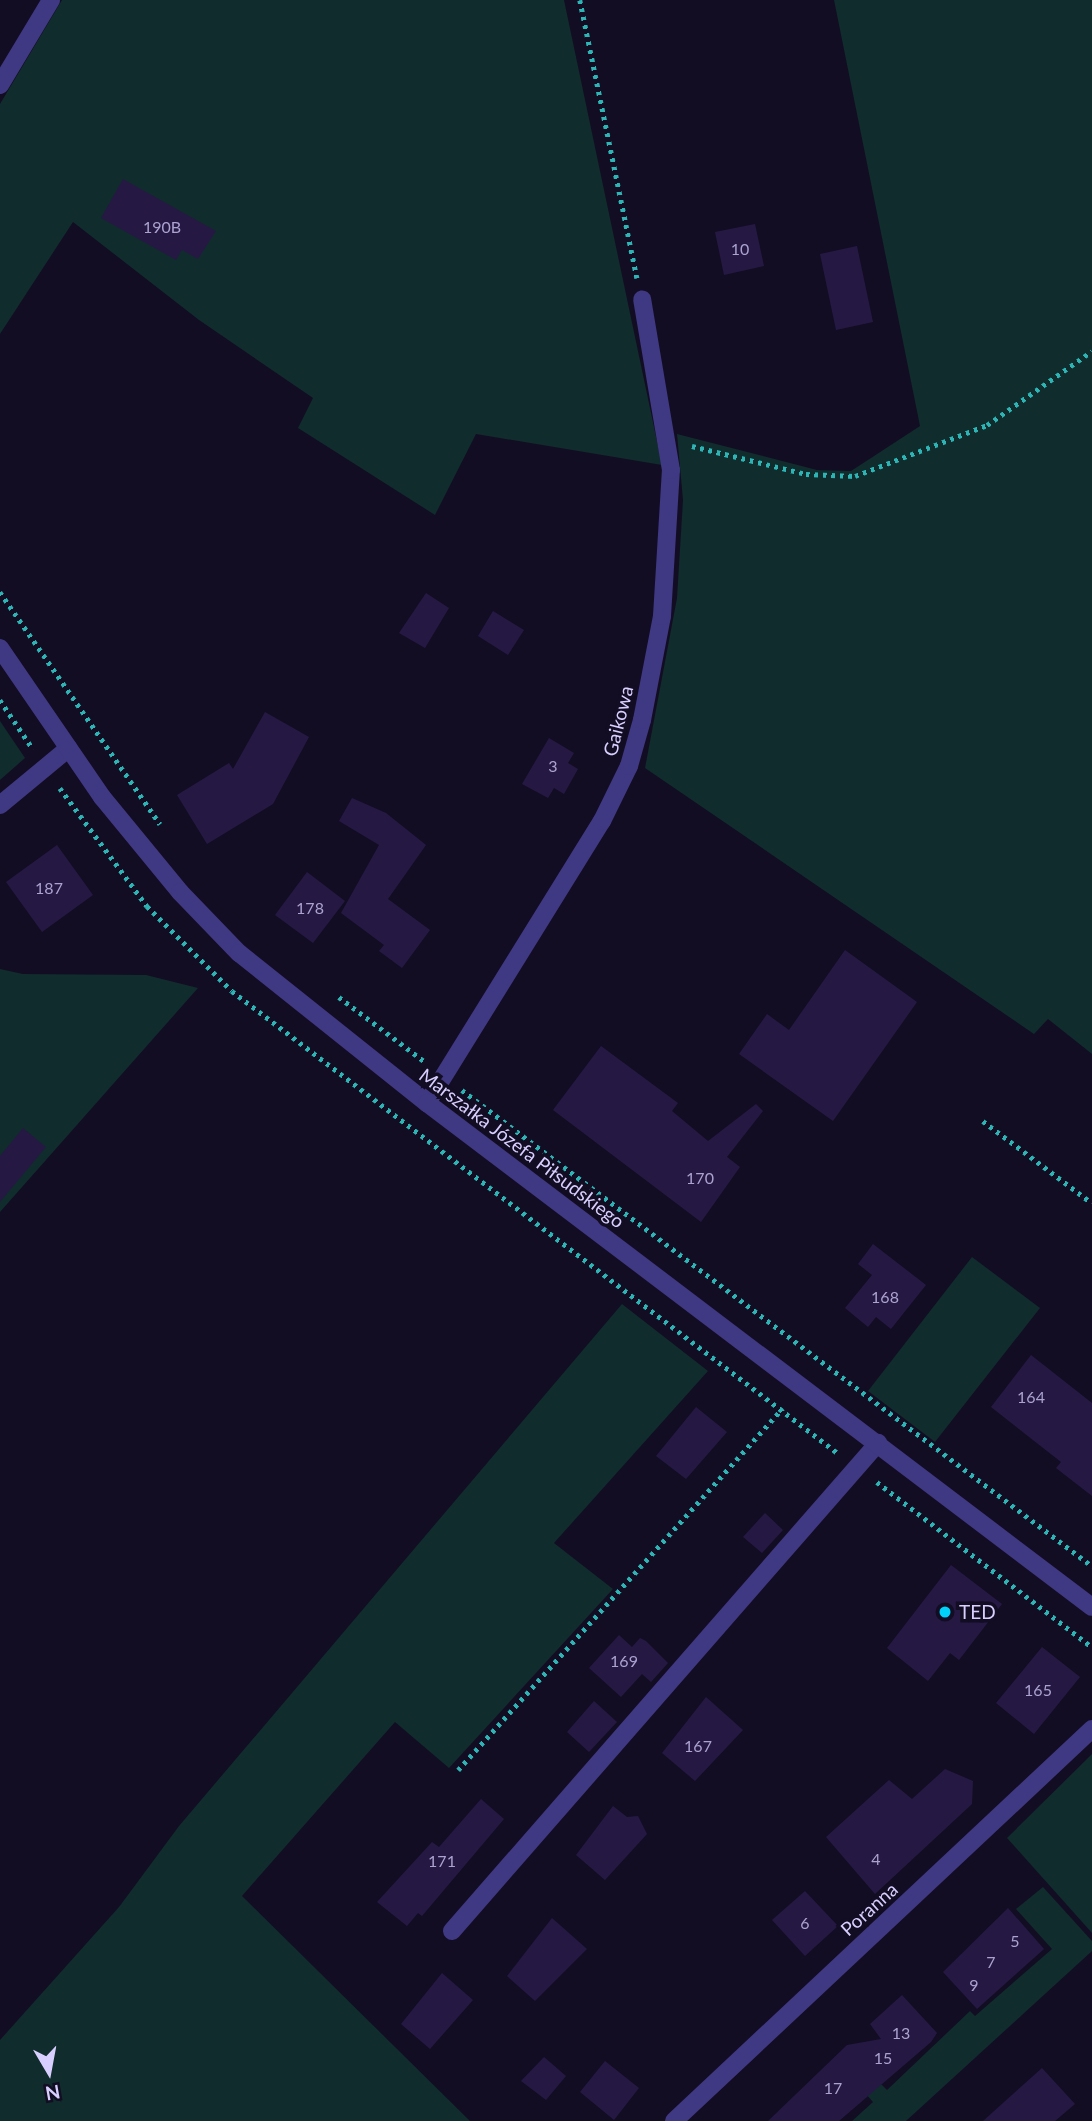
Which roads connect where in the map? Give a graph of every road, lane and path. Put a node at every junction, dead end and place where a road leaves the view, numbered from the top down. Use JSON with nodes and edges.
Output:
{"nodes":[{"id":1,"x":51,"y":0,"type":"edge"},
{"id":2,"x":580,"y":0,"type":"edge"},
{"id":3,"x":0,"y":85,"type":"edge"},
{"id":4,"x":642,"y":299,"type":"joint"},
{"id":5,"x":1092,"y":351,"type":"edge"},
{"id":6,"x":667,"y":440,"type":"junction"},
{"id":7,"x":0,"y":592,"type":"edge"},
{"id":8,"x":0,"y":648,"type":"edge"},
{"id":9,"x":69,"y":748,"type":"junction"},
{"id":10,"x":0,"y":806,"type":"edge"},
{"id":11,"x":166,"y":832,"type":"dead end"},
{"id":12,"x":330,"y":990,"type":"dead end"},
{"id":13,"x":444,"y":1076,"type":"junction"},
{"id":14,"x":427,"y":1103,"type":"junction"},
{"id":15,"x":983,"y":1121,"type":"dead end"},
{"id":16,"x":1092,"y":1203,"type":"edge"},
{"id":17,"x":802,"y":1387,"type":"junction"},
{"id":18,"x":878,"y":1443,"type":"junction"},
{"id":19,"x":1092,"y":1566,"type":"edge"},
{"id":20,"x":1092,"y":1607,"type":"edge"},
{"id":21,"x":1092,"y":1729,"type":"edge"},
{"id":22,"x":458,"y":1770,"type":"dead end"},
{"id":23,"x":452,"y":1931,"type":"dead end"},
{"id":24,"x":674,"y":2121,"type":"edge"}],
"edges":[{"from":1,"to":3,"type":"street"},
{"from":2,"to":4,"type":"path"},
{"from":4,"to":6,"type":"street","name":"Gaikowa"},
{"from":5,"to":6,"type":"path"},
{"from":6,"to":13,"type":"street","name":"Gaikowa"},
{"from":7,"to":11,"type":"path"},
{"from":8,"to":9,"type":"street","name":"Marszałka Józefa Piłsudskiego"},
{"from":9,"to":10,"type":"street"},
{"from":9,"to":14,"type":"street","name":"Marszałka Józefa Piłsudskiego"},
{"from":12,"to":13,"type":"path"},
{"from":13,"to":14,"type":"street","name":"Gaikowa"},
{"from":13,"to":19,"type":"path"},
{"from":14,"to":17,"type":"street","name":"Marszałka Józefa Piłsudskiego"},
{"from":15,"to":16,"type":"path"},
{"from":17,"to":18,"type":"street","name":"Marszałka Józefa Piłsudskiego"},
{"from":17,"to":22,"type":"path"},
{"from":18,"to":20,"type":"street","name":"Marszałka Józefa Piłsudskiego"},
{"from":18,"to":23,"type":"street"},
{"from":21,"to":24,"type":"street","name":"Poranna"}]}
